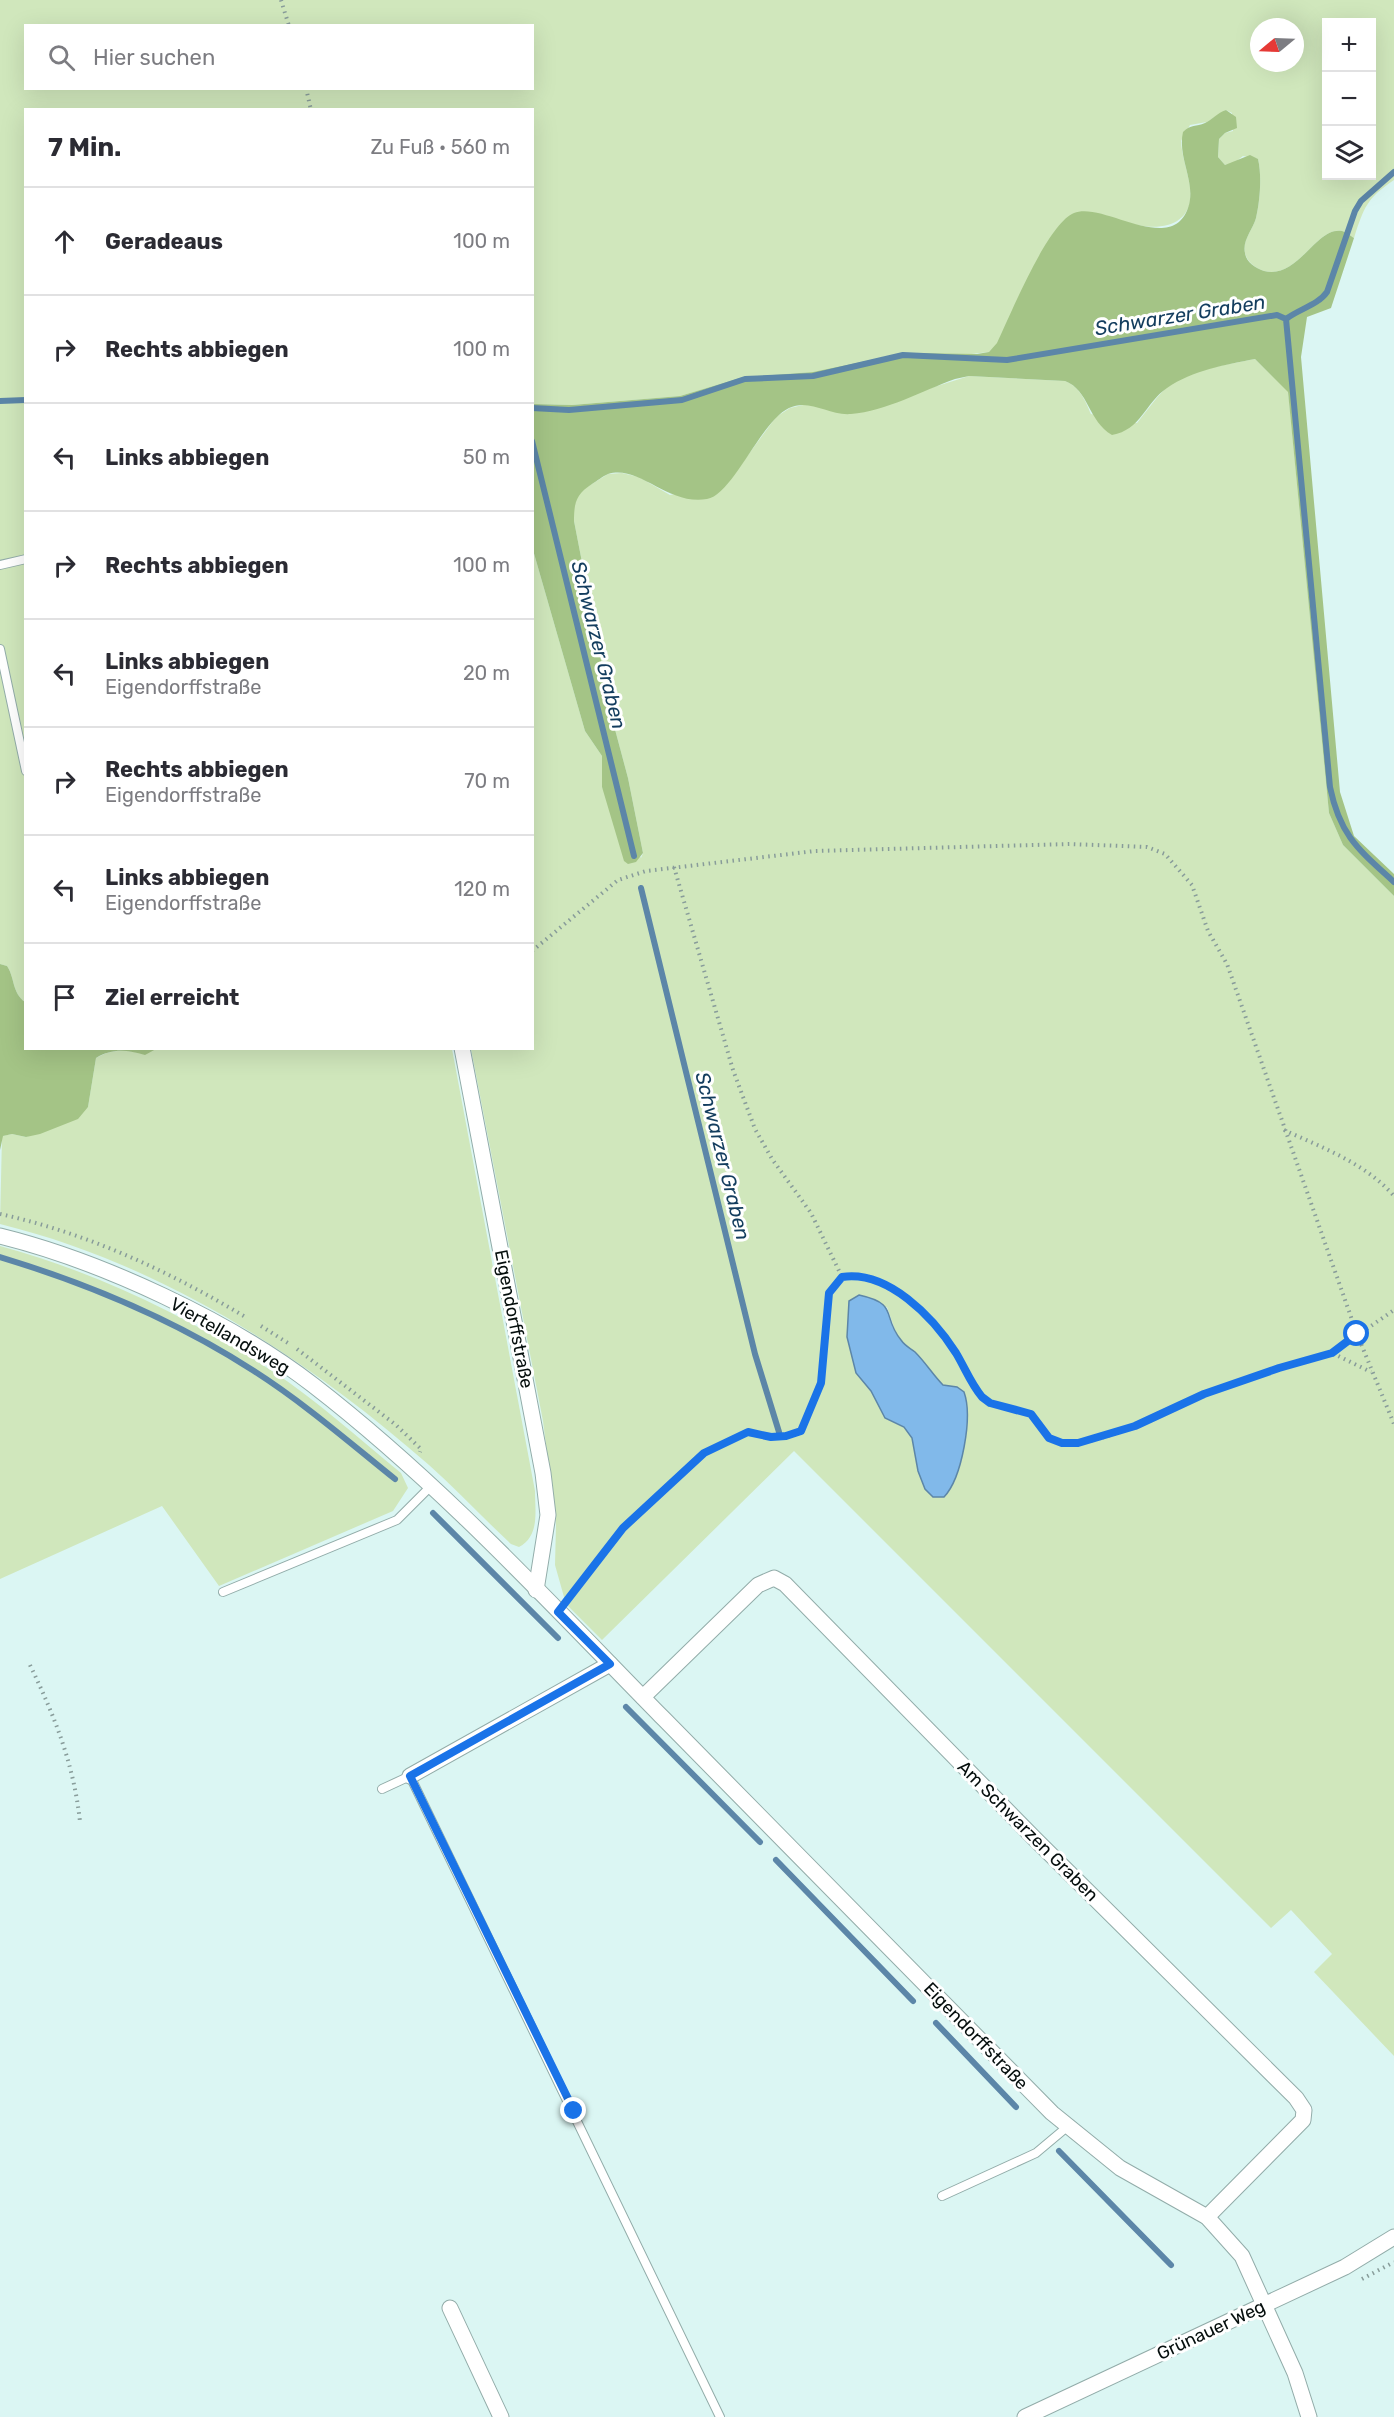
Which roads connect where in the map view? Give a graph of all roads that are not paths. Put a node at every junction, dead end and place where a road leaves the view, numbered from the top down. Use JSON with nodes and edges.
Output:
{"nodes":[{"id":1,"x":24,"y":559,"type":"edge"},
{"id":2,"x":0,"y":565,"type":"edge"},
{"id":3,"x":0,"y":649,"type":"edge"},
{"id":4,"x":24,"y":762,"type":"edge"},
{"id":5,"x":462,"y":1050,"type":"edge"},
{"id":6,"x":0,"y":1236,"type":"edge"},
{"id":7,"x":433,"y":1485,"type":"junction"},
{"id":8,"x":466,"y":1520,"type":"joint"},
{"id":9,"x":536,"y":1590,"type":"junction"},
{"id":10,"x":223,"y":1592,"type":"dead end"},
{"id":11,"x":610,"y":1664,"type":"junction"},
{"id":12,"x":643,"y":1697,"type":"junction"},
{"id":13,"x":410,"y":1776,"type":"junction"},
{"id":14,"x":382,"y":1789,"type":"dead end"},
{"id":15,"x":1067,"y":2127,"type":"junction"},
{"id":16,"x":942,"y":2196,"type":"dead end"},
{"id":17,"x":1207,"y":2217,"type":"junction"},
{"id":18,"x":1394,"y":2237,"type":"edge"},
{"id":19,"x":1265,"y":2304,"type":"junction"},
{"id":20,"x":450,"y":2308,"type":"dead end"},
{"id":21,"x":501,"y":2417,"type":"edge"},
{"id":22,"x":720,"y":2417,"type":"edge"},
{"id":23,"x":1024,"y":2417,"type":"edge"},
{"id":24,"x":1309,"y":2417,"type":"edge"}],
"edges":[{"from":1,"to":2,"type":"lane"},
{"from":3,"to":4,"type":"lane"},
{"from":5,"to":9,"type":"street","name":"Eigendorffstraße"},
{"from":6,"to":7,"type":"street","name":"Viertellandsweg"},
{"from":7,"to":8,"type":"street","name":"Viertellandsweg"},
{"from":7,"to":10,"type":"lane"},
{"from":8,"to":9,"type":"street","name":"Eigendorffstraße"},
{"from":9,"to":11,"type":"street","name":"Eigendorffstraße"},
{"from":11,"to":12,"type":"street","name":"Eigendorffstraße"},
{"from":11,"to":13,"type":"street"},
{"from":12,"to":15,"type":"street","name":"Eigendorffstraße"},
{"from":12,"to":17,"type":"street","name":"Am Schwarzen Graben"},
{"from":13,"to":14,"type":"lane"},
{"from":13,"to":22,"type":"lane"},
{"from":15,"to":16,"type":"lane"},
{"from":15,"to":17,"type":"street","name":"Eigendorffstraße"},
{"from":17,"to":19,"type":"street","name":"Eigendorffstraße"},
{"from":18,"to":19,"type":"street","name":"Grünauer Weg"},
{"from":19,"to":23,"type":"street","name":"Grünauer Weg"},
{"from":19,"to":24,"type":"street","name":"Eigendorffstraße"},
{"from":20,"to":21,"type":"street"}]}
